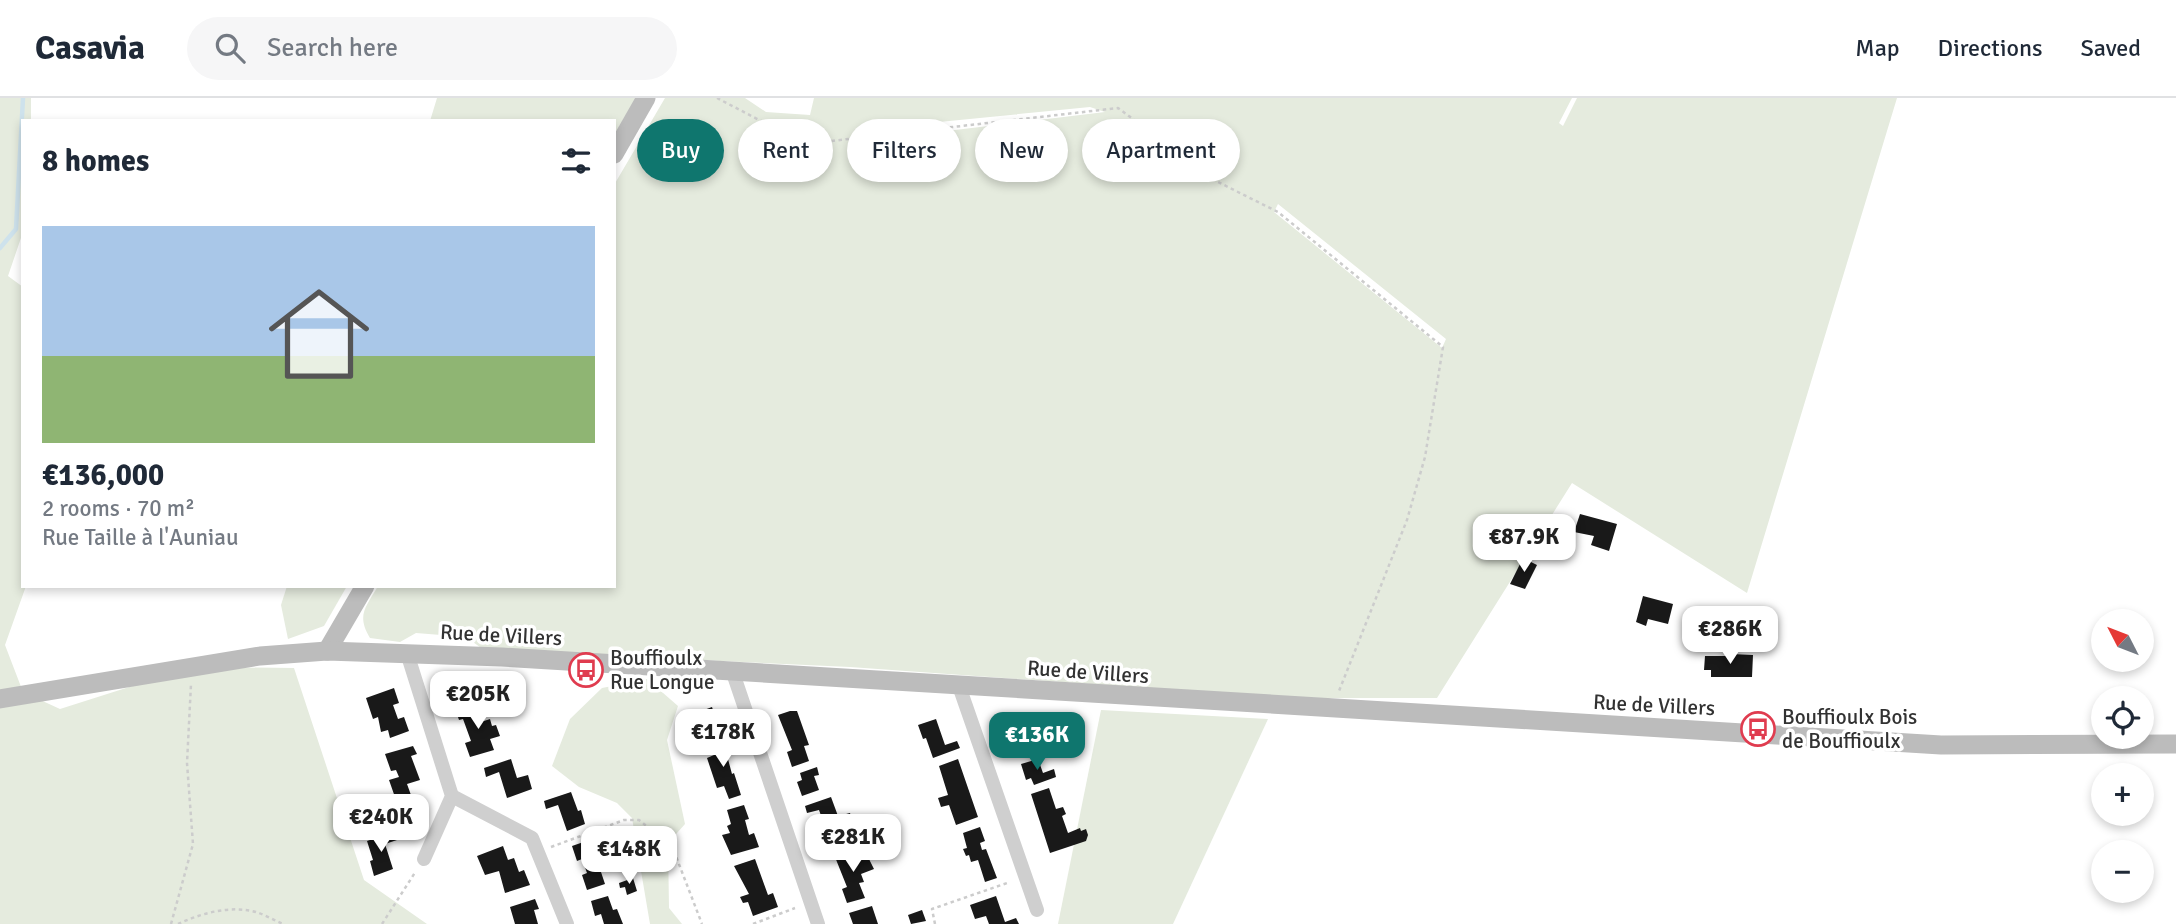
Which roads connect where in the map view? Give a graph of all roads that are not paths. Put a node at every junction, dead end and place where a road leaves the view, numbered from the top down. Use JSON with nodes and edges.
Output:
{"nodes":[{"id":1,"x":646,"y":98,"type":"edge"},
{"id":2,"x":616,"y":150,"type":"edge"},
{"id":3,"x":364,"y":588,"type":"edge"},
{"id":4,"x":327,"y":650,"type":"junction"},
{"id":5,"x":407,"y":653,"type":"junction"},
{"id":6,"x":733,"y":673,"type":"junction"},
{"id":7,"x":959,"y":686,"type":"junction"},
{"id":8,"x":0,"y":699,"type":"edge"},
{"id":9,"x":2176,"y":744,"type":"edge"},
{"id":10,"x":452,"y":796,"type":"junction"},
{"id":11,"x":424,"y":859,"type":"road end"},
{"id":12,"x":1037,"y":910,"type":"dead end"},
{"id":13,"x":566,"y":924,"type":"edge"},
{"id":14,"x":818,"y":924,"type":"edge"}],
"edges":[{"from":1,"to":2,"type":"street"},
{"from":3,"to":4,"type":"street"},
{"from":4,"to":5,"type":"street","name":"Rue de Villers"},
{"from":4,"to":8,"type":"street","name":"Rue de Villers"},
{"from":5,"to":6,"type":"street","name":"Rue de Villers"},
{"from":5,"to":10,"type":"street"},
{"from":6,"to":7,"type":"street","name":"Rue de Villers"},
{"from":6,"to":14,"type":"street"},
{"from":7,"to":9,"type":"street","name":"Rue de Villers"},
{"from":7,"to":12,"type":"street"},
{"from":10,"to":11,"type":"street"},
{"from":10,"to":13,"type":"street"}]}
